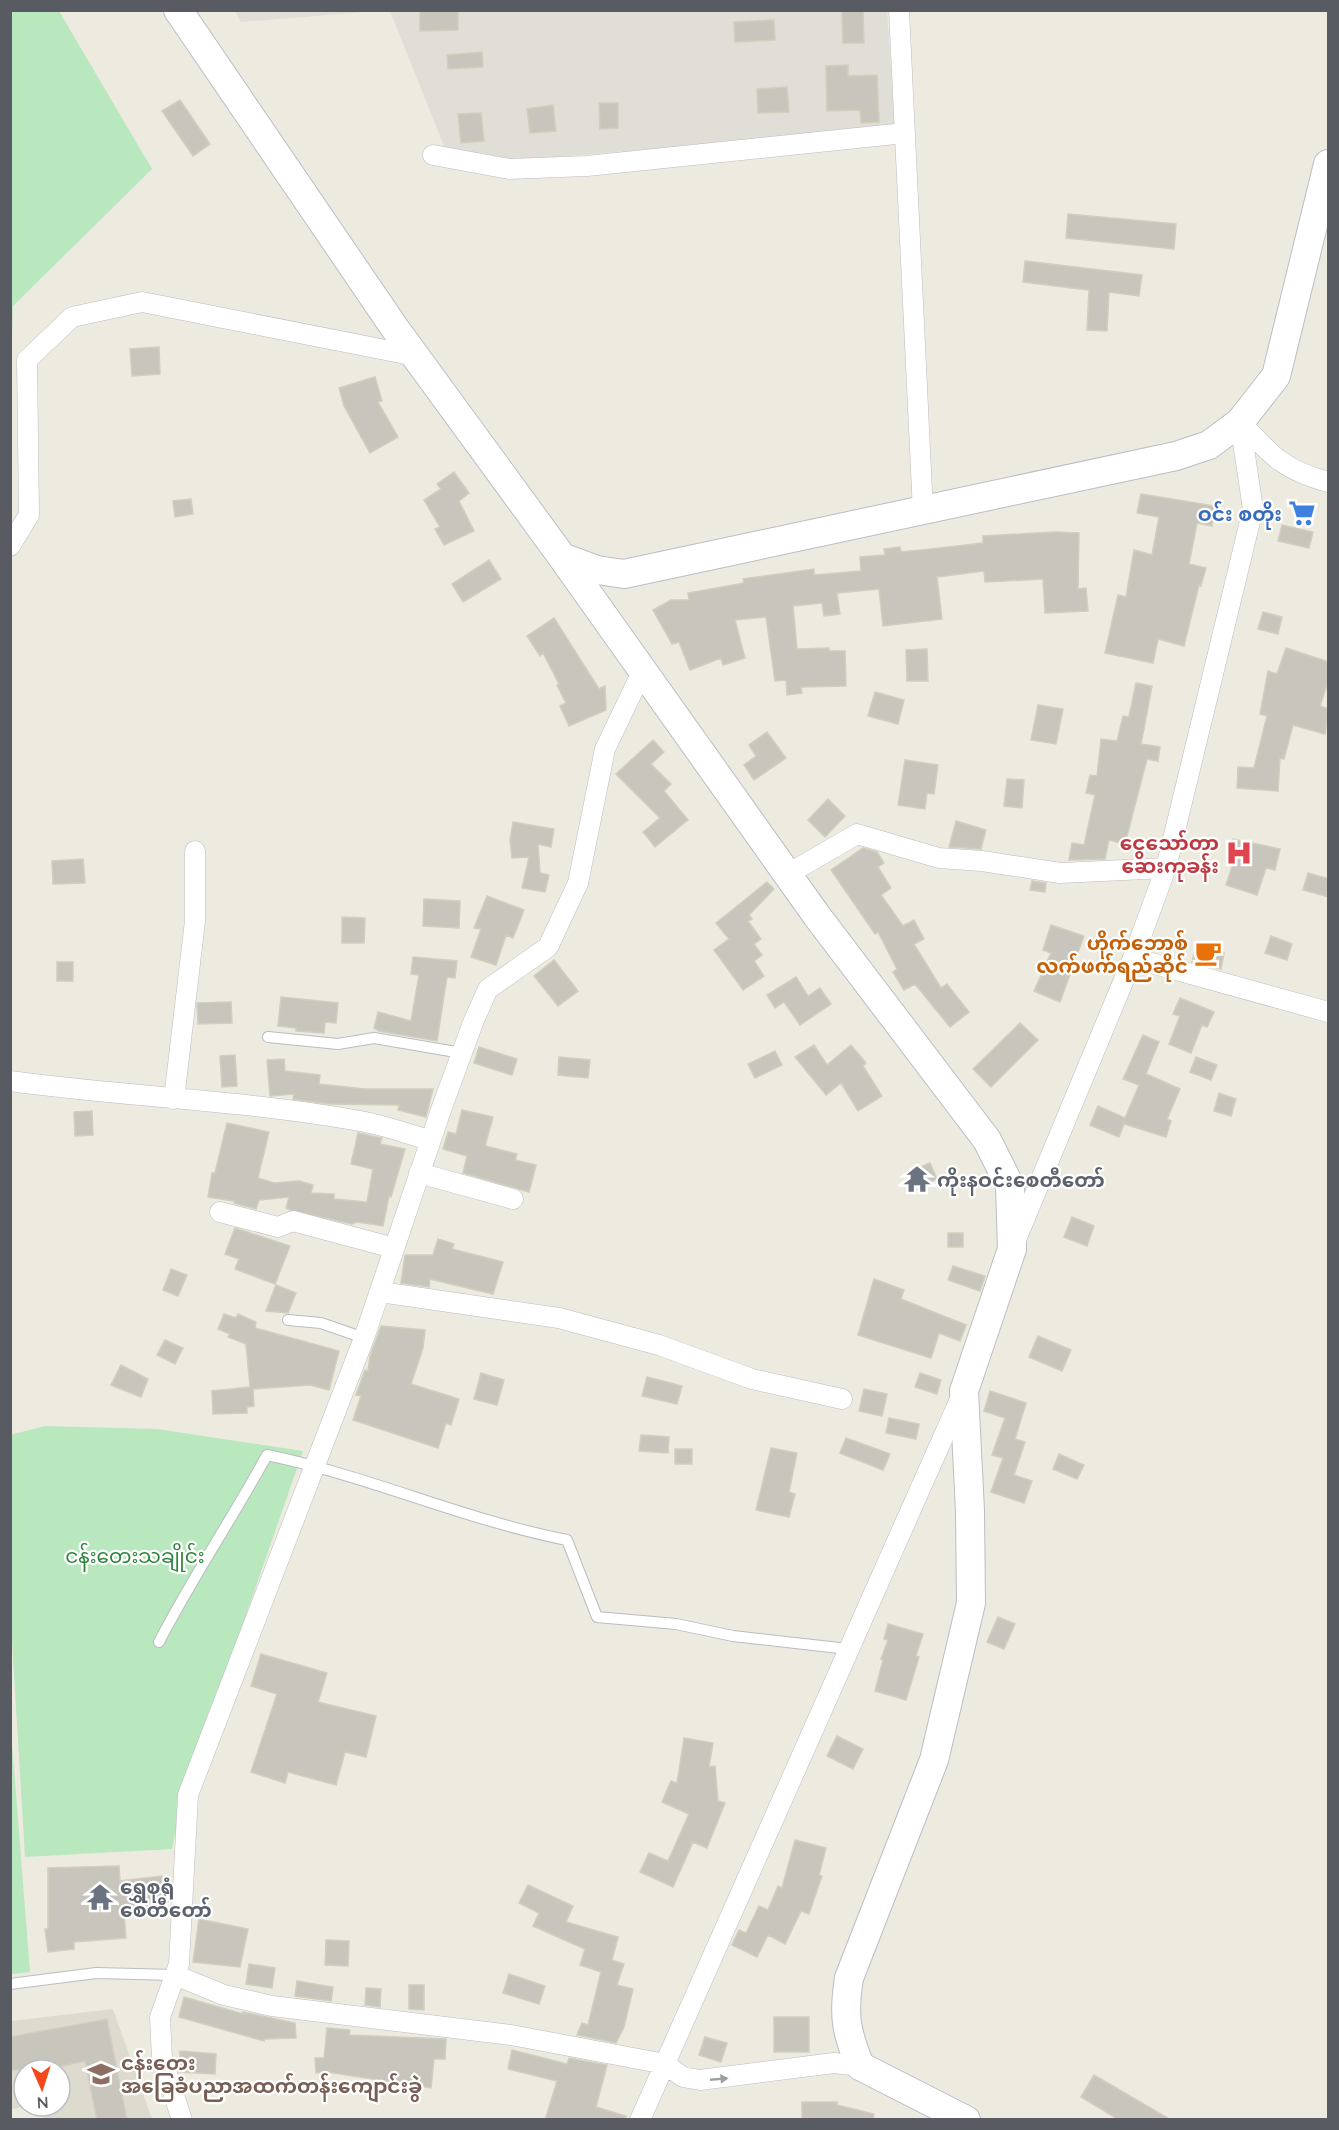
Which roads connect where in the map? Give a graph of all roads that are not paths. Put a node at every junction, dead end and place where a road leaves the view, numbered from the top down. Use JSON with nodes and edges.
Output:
{"nodes":[{"id":1,"x":178,"y":10,"type":"edge"},
{"id":2,"x":899,"y":10,"type":"edge"},
{"id":3,"x":905,"y":133,"type":"junction"},
{"id":4,"x":433,"y":155,"type":"dead end"},
{"id":5,"x":1329,"y":164,"type":"edge"},
{"id":6,"x":416,"y":356,"type":"junction"},
{"id":7,"x":1240,"y":422,"type":"junction"},
{"id":8,"x":1329,"y":482,"type":"edge"},
{"id":9,"x":923,"y":512,"type":"junction"},
{"id":10,"x":10,"y":546,"type":"edge"},
{"id":11,"x":562,"y":557,"type":"junction"},
{"id":12,"x":642,"y":672,"type":"junction"},
{"id":13,"x":195,"y":851,"type":"dead end"},
{"id":14,"x":1166,"y":868,"type":"junction"},
{"id":15,"x":788,"y":874,"type":"junction"},
{"id":16,"x":1133,"y":958,"type":"junction"},
{"id":17,"x":1329,"y":1012,"type":"edge"},
{"id":18,"x":268,"y":1037,"type":"dead end"},
{"id":19,"x":462,"y":1053,"type":"junction"},
{"id":20,"x":10,"y":1081,"type":"edge"},
{"id":21,"x":174,"y":1099,"type":"junction"},
{"id":22,"x":430,"y":1140,"type":"junction"},
{"id":23,"x":419,"y":1173,"type":"junction"},
{"id":24,"x":513,"y":1199,"type":"dead end"},
{"id":25,"x":220,"y":1212,"type":"dead end"},
{"id":26,"x":394,"y":1248,"type":"junction"},
{"id":27,"x":1012,"y":1249,"type":"junction"},
{"id":28,"x":380,"y":1292,"type":"junction"},
{"id":29,"x":288,"y":1320,"type":"dead end"},
{"id":30,"x":364,"y":1338,"type":"junction"},
{"id":31,"x":964,"y":1391,"type":"junction"},
{"id":32,"x":842,"y":1399,"type":"dead end"},
{"id":33,"x":316,"y":1465,"type":"junction"},
{"id":34,"x":159,"y":1642,"type":"dead end"},
{"id":35,"x":848,"y":1649,"type":"junction"},
{"id":36,"x":175,"y":1975,"type":"junction"},
{"id":37,"x":10,"y":1984,"type":"edge"},
{"id":38,"x":665,"y":2064,"type":"junction"},
{"id":39,"x":860,"y":2066,"type":"junction"},
{"id":40,"x":182,"y":2120,"type":"edge"},
{"id":41,"x":640,"y":2120,"type":"edge"},
{"id":42,"x":966,"y":2120,"type":"edge"}],
"edges":[{"from":1,"to":6,"type":"main road"},
{"from":2,"to":3,"type":"street"},
{"from":3,"to":4,"type":"street"},
{"from":3,"to":9,"type":"street"},
{"from":5,"to":7,"type":"main road"},
{"from":6,"to":10,"type":"street"},
{"from":6,"to":11,"type":"main road"},
{"from":7,"to":8,"type":"street"},
{"from":7,"to":9,"type":"main road"},
{"from":7,"to":14,"type":"street"},
{"from":9,"to":11,"type":"main road"},
{"from":11,"to":12,"type":"main road"},
{"from":12,"to":15,"type":"main road"},
{"from":12,"to":19,"type":"street"},
{"from":13,"to":21,"type":"street"},
{"from":14,"to":15,"type":"street"},
{"from":14,"to":16,"type":"street"},
{"from":15,"to":27,"type":"main road"},
{"from":16,"to":17,"type":"street"},
{"from":16,"to":27,"type":"street"},
{"from":18,"to":19,"type":"lane"},
{"from":19,"to":22,"type":"street"},
{"from":20,"to":21,"type":"street"},
{"from":21,"to":22,"type":"street"},
{"from":22,"to":23,"type":"street"},
{"from":23,"to":24,"type":"street"},
{"from":23,"to":26,"type":"street"},
{"from":25,"to":26,"type":"street"},
{"from":26,"to":28,"type":"street"},
{"from":27,"to":31,"type":"main road"},
{"from":28,"to":30,"type":"street"},
{"from":28,"to":32,"type":"street"},
{"from":29,"to":30,"type":"lane"},
{"from":30,"to":33,"type":"street"},
{"from":31,"to":35,"type":"street"},
{"from":31,"to":39,"type":"main road"},
{"from":33,"to":34,"type":"lane"},
{"from":33,"to":35,"type":"lane"},
{"from":33,"to":36,"type":"street"},
{"from":35,"to":38,"type":"street"},
{"from":36,"to":37,"type":"lane"},
{"from":36,"to":38,"type":"street"},
{"from":36,"to":40,"type":"street"},
{"from":38,"to":39,"type":"street","one_way":true},
{"from":38,"to":41,"type":"street"},
{"from":39,"to":42,"type":"main road"}]}
